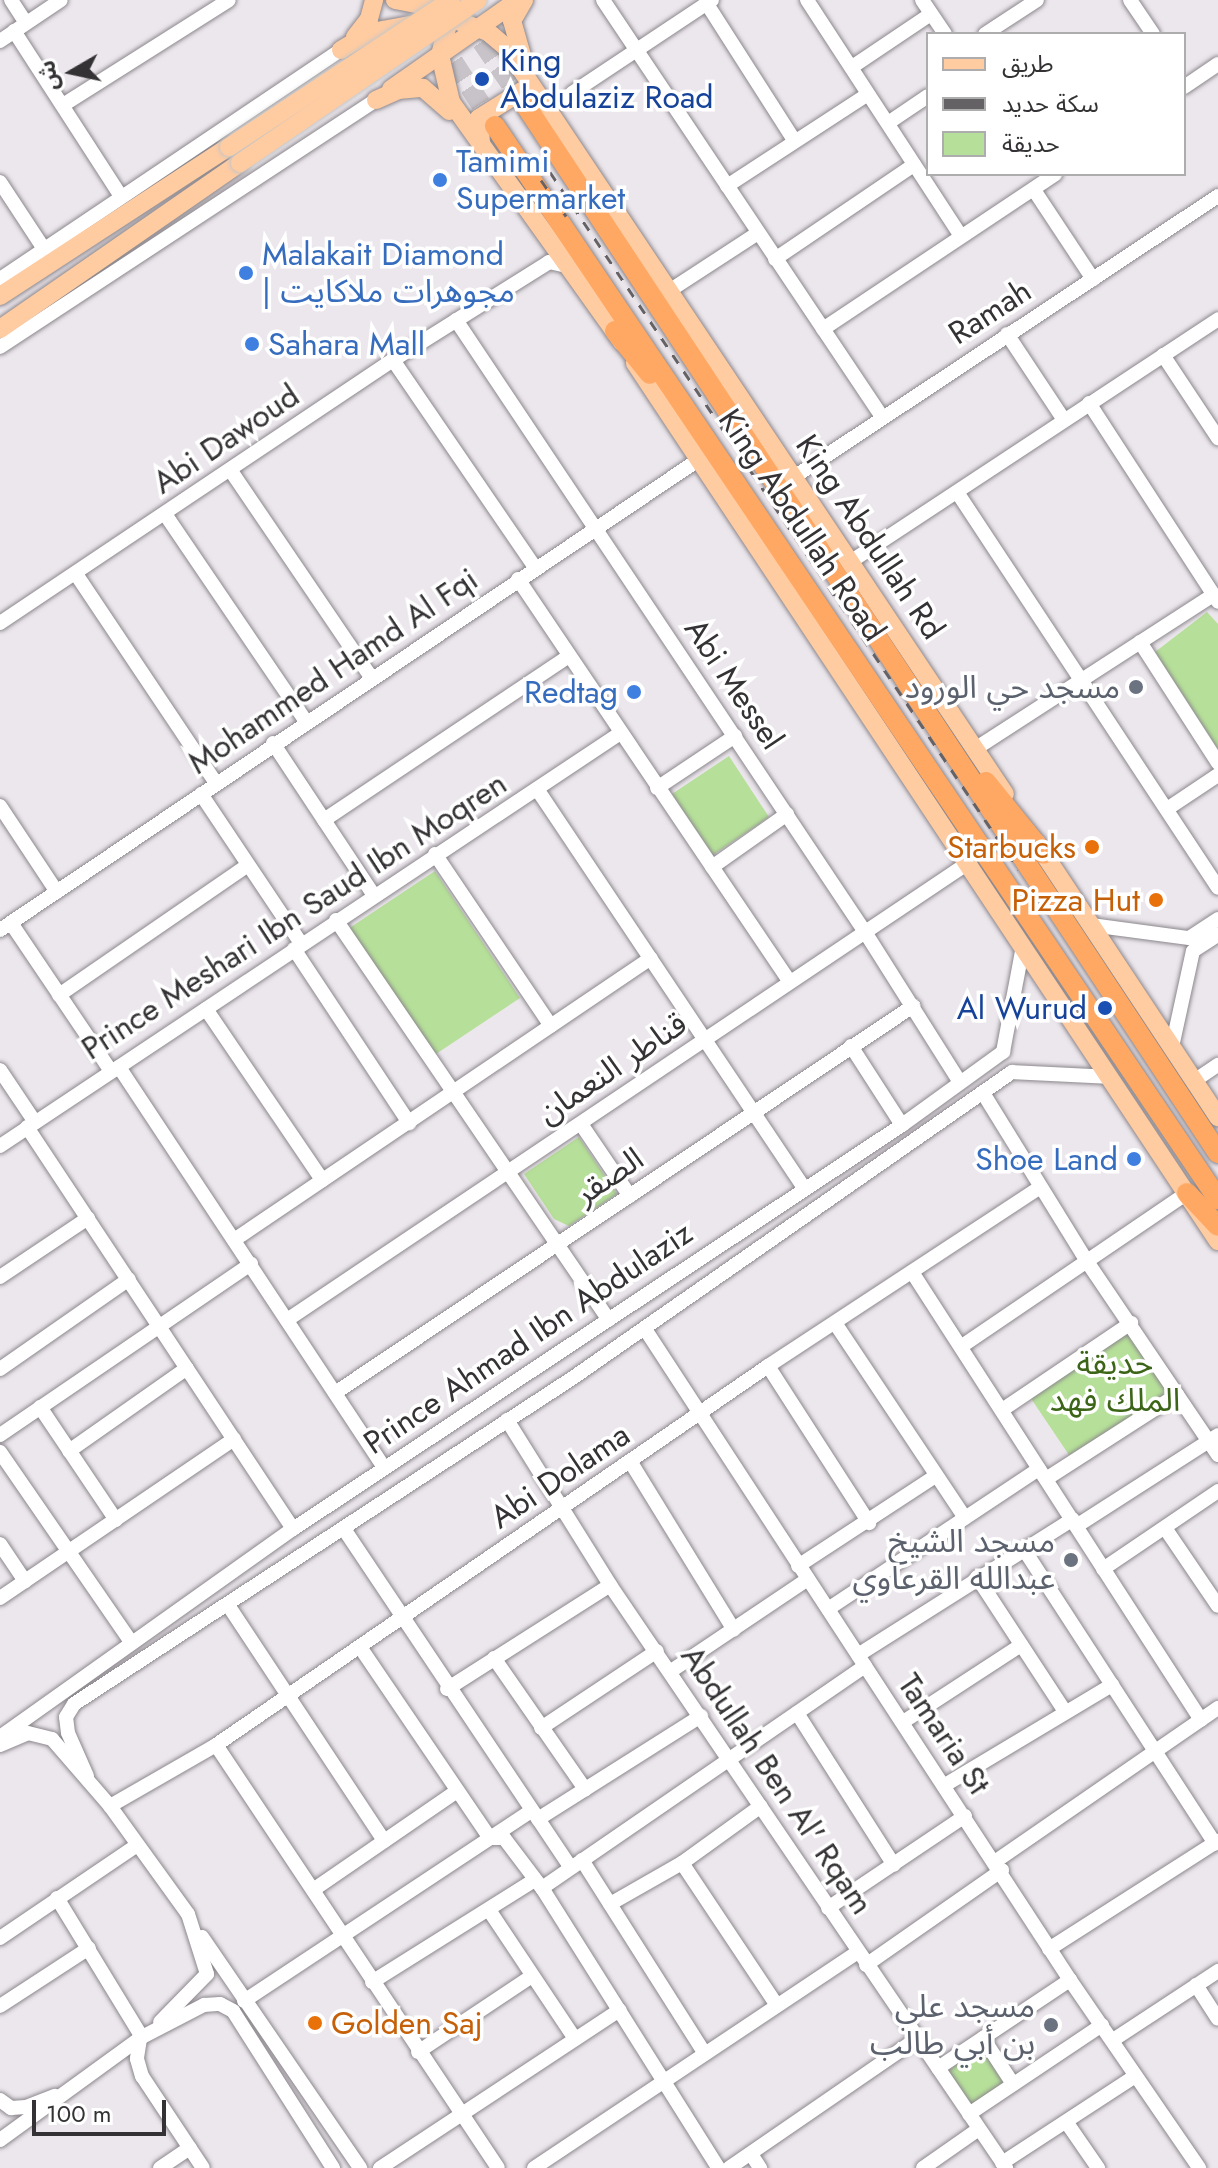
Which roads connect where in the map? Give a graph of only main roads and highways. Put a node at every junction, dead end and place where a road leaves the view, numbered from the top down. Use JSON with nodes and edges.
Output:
{"nodes":[{"id":1,"x":374,"y":0,"type":"edge"},
{"id":2,"x":478,"y":0,"type":"edge"},
{"id":3,"x":511,"y":0,"type":"edge"},
{"id":4,"x":518,"y":0,"type":"edge"},
{"id":5,"x":524,"y":0,"type":"edge"},
{"id":6,"x":402,"y":1,"type":"edge"},
{"id":7,"x":449,"y":8,"type":"edge"},
{"id":8,"x":478,"y":27,"type":"junction"},
{"id":9,"x":371,"y":32,"type":"junction"},
{"id":10,"x":341,"y":50,"type":"junction"},
{"id":11,"x":440,"y":55,"type":"junction"},
{"id":12,"x":376,"y":100,"type":"junction"},
{"id":13,"x":526,"y":106,"type":"tunnel mouth"},
{"id":14,"x":552,"y":110,"type":"junction"},
{"id":15,"x":495,"y":126,"type":"tunnel mouth"},
{"id":16,"x":506,"y":181,"type":"junction"},
{"id":17,"x":104,"y":274,"type":"road end"},
{"id":18,"x":670,"y":293,"type":"junction"},
{"id":19,"x":0,"y":296,"type":"edge"},
{"id":20,"x":44,"y":300,"type":"junction"},
{"id":21,"x":0,"y":318,"type":"edge"},
{"id":22,"x":0,"y":329,"type":"edge"},
{"id":23,"x":615,"y":331,"type":"junction"},
{"id":24,"x":761,"y":466,"type":"junction"},
{"id":25,"x":741,"y":487,"type":"junction"},
{"id":26,"x":913,"y":694,"type":"junction"},
{"id":27,"x":893,"y":717,"type":"junction"},
{"id":28,"x":954,"y":840,"type":"junction"},
{"id":29,"x":1044,"y":854,"type":"junction"},
{"id":30,"x":1218,"y":1119,"type":"edge"},
{"id":31,"x":1218,"y":1153,"type":"edge"},
{"id":32,"x":1187,"y":1193,"type":"junction"},
{"id":33,"x":1218,"y":1199,"type":"edge"},
{"id":34,"x":1218,"y":1226,"type":"edge"},
{"id":35,"x":1218,"y":1241,"type":"edge"}],
"edges":[{"from":1,"to":10,"type":"main road"},
{"from":2,"to":20,"type":"main road","bridge":true},
{"from":3,"to":7,"type":"main road"},
{"from":4,"to":8,"type":"main road"},
{"from":5,"to":14,"type":"main road"},
{"from":6,"to":7,"type":"main road"},
{"from":6,"to":9,"type":"main road"},
{"from":7,"to":8,"type":"main road"},
{"from":7,"to":9,"type":"main road"},
{"from":7,"to":11,"type":"main road"},
{"from":7,"to":12,"type":"main road"},
{"from":7,"to":19,"type":"main road","bridge":true},
{"from":8,"to":11,"type":"main road"},
{"from":8,"to":14,"type":"main road"},
{"from":9,"to":10,"type":"main road"},
{"from":10,"to":12,"type":"main road"},
{"from":11,"to":12,"type":"main road"},
{"from":11,"to":16,"type":"main road"},
{"from":12,"to":16,"type":"main road"},
{"from":13,"to":24,"type":"highway","name":"King Abdullah Road"},
{"from":14,"to":16,"type":"main road"},
{"from":14,"to":18,"type":"main road","name":"King Abdullah Rd"},
{"from":15,"to":25,"type":"highway","name":"King Abdullah Road"},
{"from":16,"to":23,"type":"main road"},
{"from":17,"to":20,"type":"main road"},
{"from":18,"to":24,"type":"main road"},
{"from":18,"to":29,"type":"main road","name":"King Abdullah Rd"},
{"from":20,"to":21,"type":"main road"},
{"from":20,"to":22,"type":"main road"},
{"from":23,"to":25,"type":"highway"},
{"from":23,"to":28,"type":"main road"},
{"from":24,"to":26,"type":"highway","name":"King Abdullah Road"},
{"from":25,"to":27,"type":"highway","name":"King Abdullah Road"},
{"from":26,"to":29,"type":"highway"},
{"from":26,"to":31,"type":"highway","name":"King Abdullah Road"},
{"from":27,"to":28,"type":"main road"},
{"from":27,"to":33,"type":"highway","name":"King Abdullah Road"},
{"from":28,"to":32,"type":"main road"},
{"from":29,"to":30,"type":"main road","name":"King Abdullah Rd"},
{"from":32,"to":34,"type":"highway"},
{"from":32,"to":35,"type":"main road"}]}
